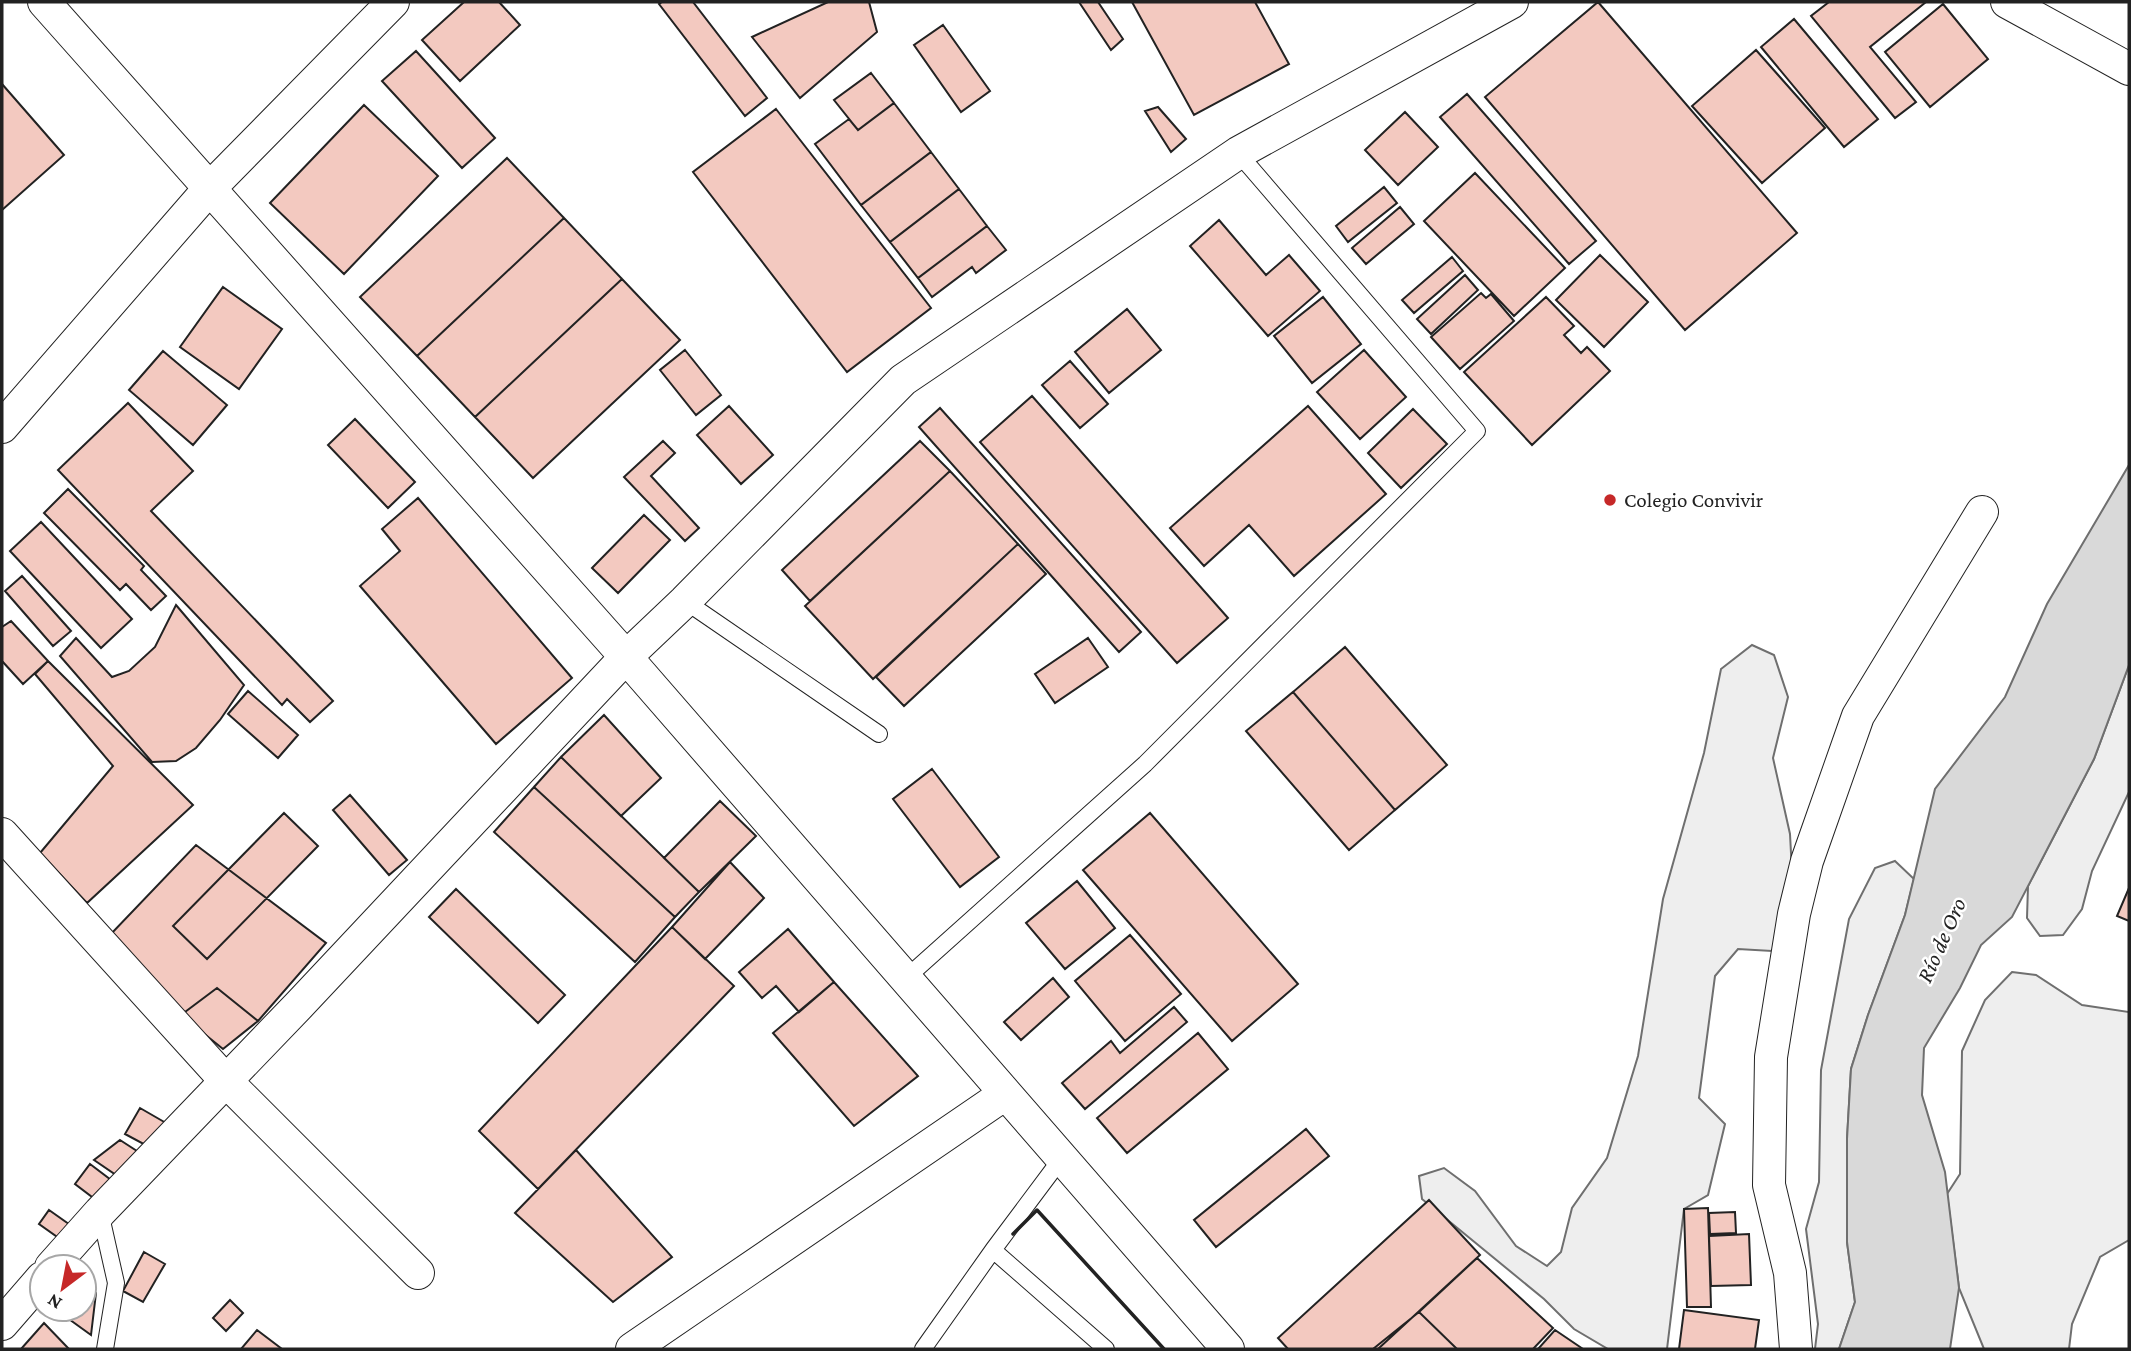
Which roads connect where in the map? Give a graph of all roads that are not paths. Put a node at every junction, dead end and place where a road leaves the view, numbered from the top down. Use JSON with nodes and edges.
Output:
{"nodes":[{"id":1,"x":44,"y":2,"type":"edge"},
{"id":2,"x":393,"y":2,"type":"edge"},
{"id":3,"x":1513,"y":2,"type":"edge"},
{"id":4,"x":2007,"y":2,"type":"edge"},
{"id":5,"x":2129,"y":69,"type":"edge"},
{"id":6,"x":1238,"y":153,"type":"junction"},
{"id":7,"x":209,"y":189,"type":"junction"},
{"id":8,"x":2,"y":427,"type":"edge"},
{"id":9,"x":1983,"y":512,"type":"dead end"},
{"id":10,"x":685,"y":601,"type":"junction"},
{"id":11,"x":626,"y":657,"type":"junction"},
{"id":12,"x":879,"y":734,"type":"dead end"},
{"id":13,"x":2,"y":834,"type":"edge"},
{"id":14,"x":905,"y":979,"type":"junction"},
{"id":15,"x":226,"y":1081,"type":"junction"},
{"id":16,"x":1005,"y":1094,"type":"junction"},
{"id":17,"x":1061,"y":1159,"type":"junction"},
{"id":18,"x":100,"y":1212,"type":"junction"},
{"id":19,"x":993,"y":1250,"type":"junction"},
{"id":20,"x":63,"y":1253,"type":"edge"},
{"id":21,"x":418,"y":1273,"type":"dead end"},
{"id":22,"x":28,"y":1294,"type":"edge"},
{"id":23,"x":2,"y":1324,"type":"edge"},
{"id":24,"x":105,"y":1349,"type":"edge"},
{"id":25,"x":632,"y":1349,"type":"edge"},
{"id":26,"x":923,"y":1349,"type":"edge"},
{"id":27,"x":1106,"y":1349,"type":"edge"},
{"id":28,"x":1228,"y":1349,"type":"edge"},
{"id":29,"x":1796,"y":1349,"type":"edge"}],
"edges":[{"from":1,"to":7,"type":"street"},
{"from":2,"to":7,"type":"street"},
{"from":3,"to":6,"type":"street"},
{"from":4,"to":5,"type":"street"},
{"from":6,"to":10,"type":"street"},
{"from":6,"to":14,"type":"lane"},
{"from":7,"to":8,"type":"street"},
{"from":7,"to":11,"type":"street"},
{"from":9,"to":29,"type":"street"},
{"from":10,"to":11,"type":"street"},
{"from":10,"to":12,"type":"lane"},
{"from":11,"to":14,"type":"street"},
{"from":11,"to":15,"type":"street"},
{"from":13,"to":15,"type":"street"},
{"from":14,"to":16,"type":"street"},
{"from":15,"to":18,"type":"street"},
{"from":15,"to":21,"type":"street"},
{"from":16,"to":17,"type":"street"},
{"from":16,"to":25,"type":"street"},
{"from":17,"to":19,"type":"lane"},
{"from":17,"to":28,"type":"street"},
{"from":18,"to":20,"type":"street"},
{"from":18,"to":24,"type":"lane"},
{"from":19,"to":26,"type":"lane"},
{"from":19,"to":27,"type":"lane"},
{"from":22,"to":23,"type":"street"}]}
